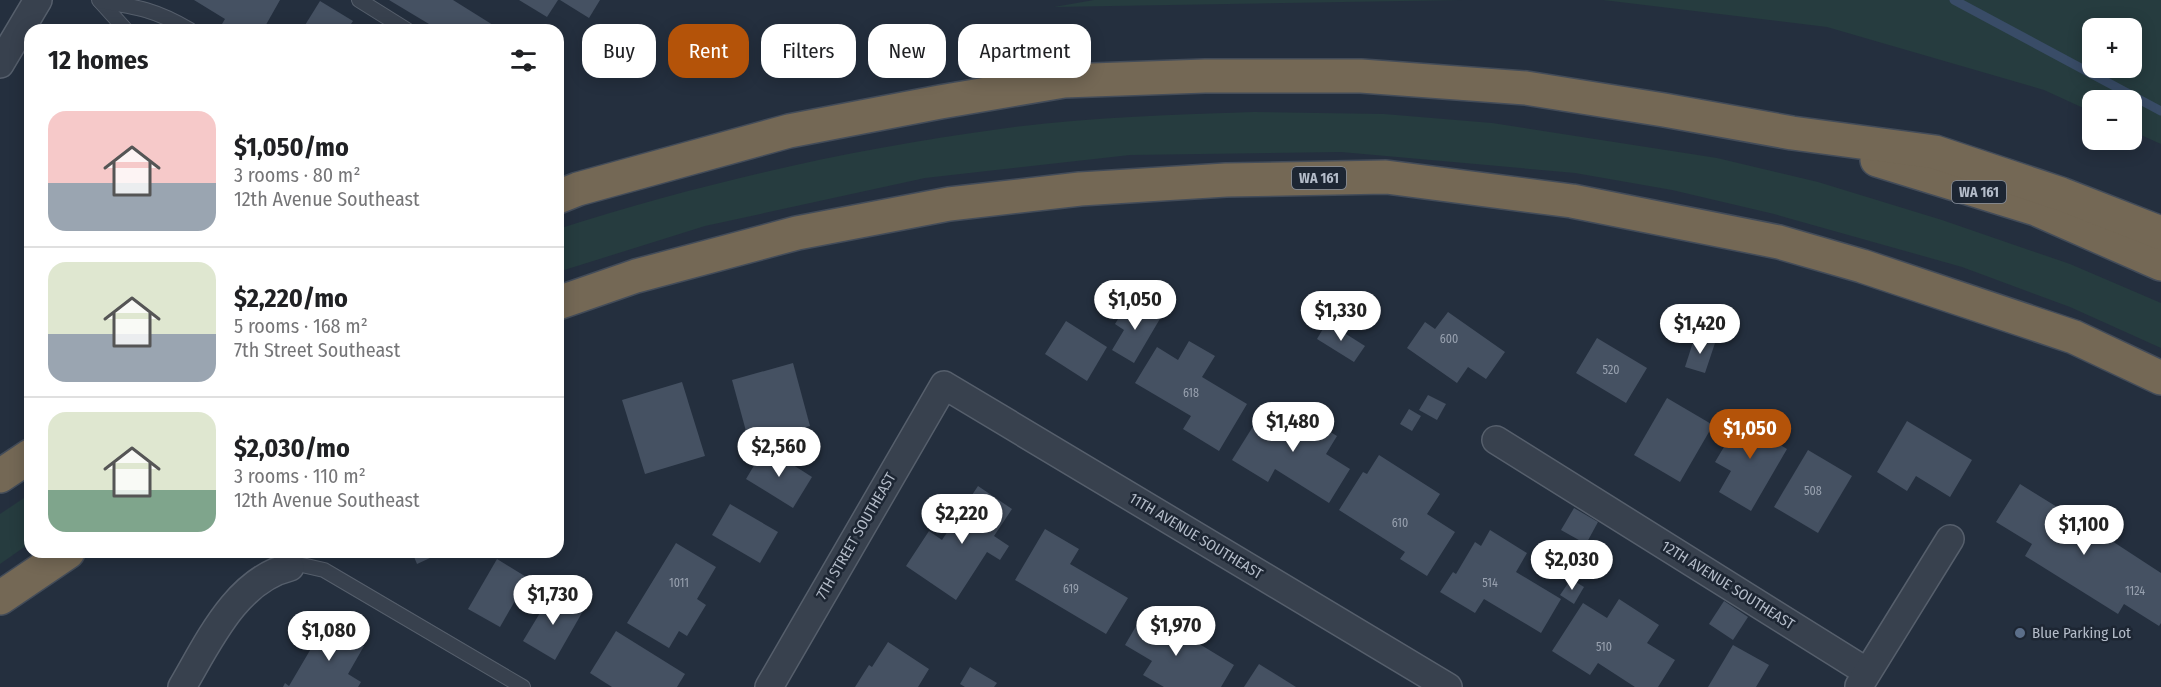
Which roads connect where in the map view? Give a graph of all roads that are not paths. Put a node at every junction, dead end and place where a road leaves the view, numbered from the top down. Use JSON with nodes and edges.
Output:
{"nodes":[{"id":1,"x":38,"y":0,"type":"edge"},
{"id":2,"x":99,"y":0,"type":"edge"},
{"id":3,"x":359,"y":0,"type":"edge"},
{"id":4,"x":121,"y":24,"type":"edge"},
{"id":5,"x":180,"y":24,"type":"edge"},
{"id":6,"x":397,"y":24,"type":"edge"},
{"id":7,"x":0,"y":64,"type":"edge"},
{"id":8,"x":1792,"y":134,"type":"junction"},
{"id":9,"x":564,"y":194,"type":"edge"},
{"id":10,"x":2161,"y":234,"type":"edge"},
{"id":11,"x":2161,"y":264,"type":"edge"},
{"id":12,"x":564,"y":301,"type":"edge"},
{"id":13,"x":2074,"y":337,"type":"junction"},
{"id":14,"x":2161,"y":378,"type":"edge"},
{"id":15,"x":944,"y":385,"type":"joint"},
{"id":16,"x":2161,"y":385,"type":"edge"},
{"id":17,"x":1496,"y":440,"type":"dead end"},
{"id":18,"x":24,"y":460,"type":"edge"},
{"id":19,"x":0,"y":476,"type":"edge"},
{"id":20,"x":1950,"y":539,"type":"dead end"},
{"id":21,"x":59,"y":558,"type":"edge"},
{"id":22,"x":290,"y":567,"type":"joint"},
{"id":23,"x":0,"y":598,"type":"edge"},
{"id":24,"x":1863,"y":679,"type":"edge"},
{"id":25,"x":182,"y":687,"type":"edge"},
{"id":26,"x":523,"y":687,"type":"edge"},
{"id":27,"x":769,"y":687,"type":"edge"},
{"id":28,"x":1448,"y":687,"type":"edge"}],
"edges":[{"from":1,"to":7,"type":"street"},
{"from":2,"to":4,"type":"lane"},
{"from":2,"to":5,"type":"lane"},
{"from":3,"to":6,"type":"lane"},
{"from":8,"to":9,"type":"highway","number":"WA 161"},
{"from":8,"to":10,"type":"highway"},
{"from":8,"to":11,"type":"highway","number":"WA 161"},
{"from":12,"to":13,"type":"highway","number":"WA 161"},
{"from":13,"to":14,"type":"highway","number":"WA 161"},
{"from":13,"to":16,"type":"highway"},
{"from":15,"to":27,"type":"street","name":"7TH STREET SOUTHEAST"},
{"from":15,"to":28,"type":"street","name":"11TH AVENUE SOUTHEAST"},
{"from":17,"to":24,"type":"street","name":"12TH AVENUE SOUTHEAST"},
{"from":18,"to":19,"type":"highway"},
{"from":20,"to":24,"type":"street"},
{"from":21,"to":23,"type":"highway"},
{"from":22,"to":25,"type":"street"},
{"from":22,"to":26,"type":"lane"}]}
